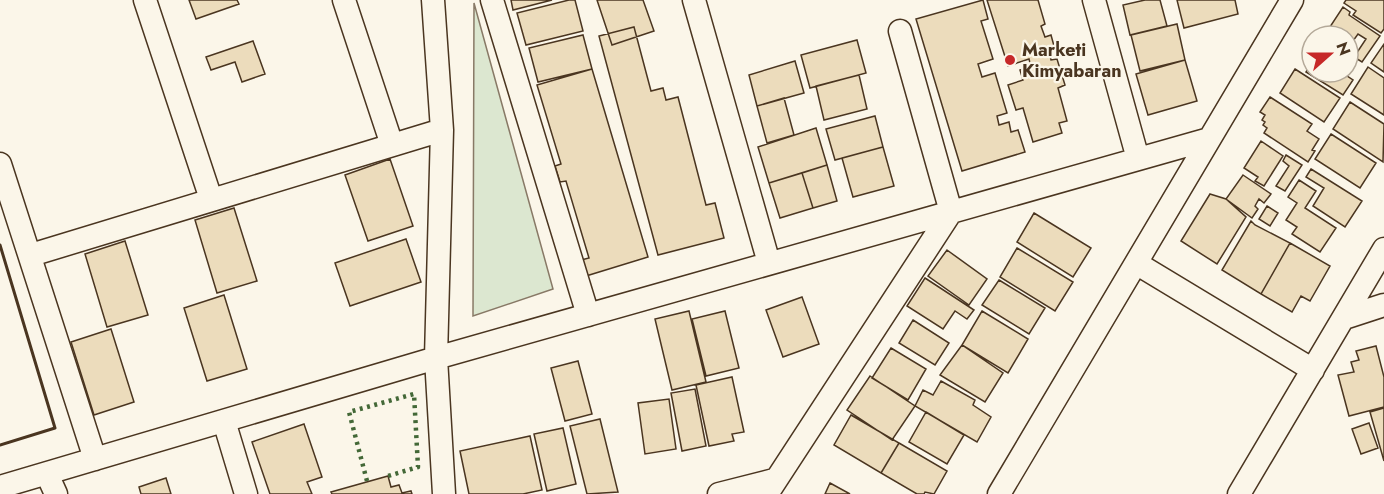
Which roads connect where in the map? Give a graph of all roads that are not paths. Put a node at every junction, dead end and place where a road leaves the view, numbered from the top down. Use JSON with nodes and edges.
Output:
{"nodes":[{"id":1,"x":145,"y":0,"type":"edge"},
{"id":2,"x":344,"y":0,"type":"edge"},
{"id":3,"x":433,"y":0,"type":"edge"},
{"id":4,"x":492,"y":0,"type":"edge"},
{"id":5,"x":694,"y":0,"type":"edge"},
{"id":6,"x":1094,"y":0,"type":"edge"},
{"id":7,"x":1290,"y":1,"type":"edge"},
{"id":8,"x":900,"y":31,"type":"dead end"},
{"id":9,"x":442,"y":129,"type":"junction"},
{"id":10,"x":1209,"y":139,"type":"junction"},
{"id":11,"x":392,"y":145,"type":"junction"},
{"id":12,"x":1138,"y":159,"type":"junction"},
{"id":13,"x":2,"y":176,"type":"edge"},
{"id":14,"x":211,"y":199,"type":"junction"},
{"id":15,"x":951,"y":212,"type":"junction"},
{"id":16,"x":1384,"y":249,"type":"edge"},
{"id":17,"x":31,"y":255,"type":"junction"},
{"id":18,"x":770,"y":263,"type":"junction"},
{"id":19,"x":1136,"y":264,"type":"junction"},
{"id":20,"x":1384,"y":306,"type":"edge"},
{"id":21,"x":588,"y":315,"type":"junction"},
{"id":22,"x":1344,"y":318,"type":"junction"},
{"id":23,"x":436,"y":358,"type":"junction"},
{"id":24,"x":1313,"y":370,"type":"junction"},
{"id":25,"x":224,"y":421,"type":"junction"},
{"id":26,"x":95,"y":459,"type":"junction"},
{"id":27,"x":52,"y":484,"type":"edge"},
{"id":28,"x":0,"y":487,"type":"edge"},
{"id":29,"x":771,"y":487,"type":"edge"},
{"id":30,"x":246,"y":494,"type":"edge"},
{"id":31,"x":444,"y":494,"type":"edge"},
{"id":32,"x":719,"y":494,"type":"edge"},
{"id":33,"x":999,"y":494,"type":"edge"},
{"id":34,"x":1239,"y":494,"type":"edge"}],
"edges":[{"from":1,"to":14,"type":"street"},
{"from":2,"to":11,"type":"street"},
{"from":3,"to":9,"type":"street"},
{"from":4,"to":21,"type":"street"},
{"from":5,"to":18,"type":"street"},
{"from":6,"to":12,"type":"street"},
{"from":7,"to":10,"type":"street"},
{"from":8,"to":15,"type":"street"},
{"from":9,"to":11,"type":"street"},
{"from":9,"to":23,"type":"street"},
{"from":10,"to":12,"type":"street"},
{"from":10,"to":19,"type":"street"},
{"from":11,"to":14,"type":"street"},
{"from":12,"to":15,"type":"street"},
{"from":13,"to":17,"type":"street"},
{"from":14,"to":17,"type":"street"},
{"from":15,"to":18,"type":"street"},
{"from":15,"to":29,"type":"street"},
{"from":16,"to":22,"type":"street"},
{"from":17,"to":26,"type":"street"},
{"from":18,"to":21,"type":"street"},
{"from":19,"to":24,"type":"street"},
{"from":19,"to":33,"type":"street"},
{"from":20,"to":22,"type":"street"},
{"from":21,"to":23,"type":"street"},
{"from":22,"to":24,"type":"street"},
{"from":23,"to":25,"type":"street"},
{"from":23,"to":31,"type":"street"},
{"from":24,"to":34,"type":"street"},
{"from":25,"to":26,"type":"street"},
{"from":25,"to":30,"type":"street"},
{"from":26,"to":27,"type":"street"},
{"from":27,"to":28,"type":"street"},
{"from":29,"to":32,"type":"street"}]}
